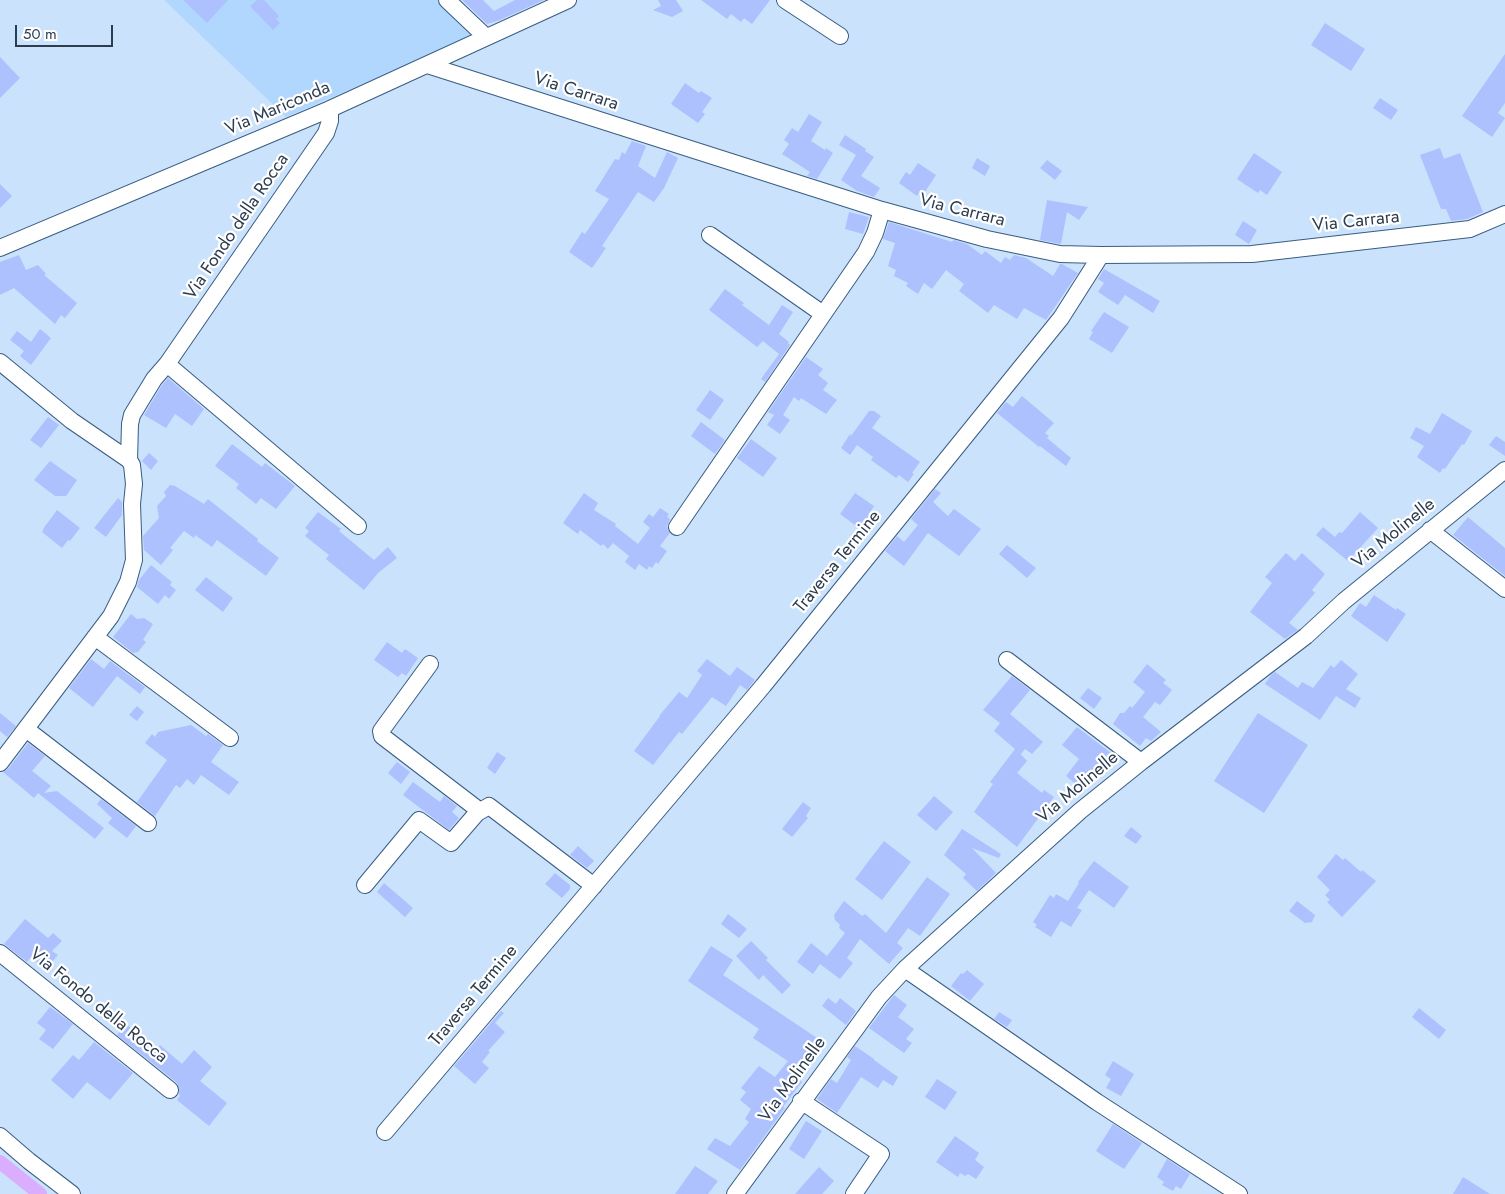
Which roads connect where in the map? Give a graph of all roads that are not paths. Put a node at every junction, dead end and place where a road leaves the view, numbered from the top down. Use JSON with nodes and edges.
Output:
{"nodes":[{"id":1,"x":447,"y":0,"type":"edge"},
{"id":2,"x":568,"y":0,"type":"edge"},
{"id":3,"x":785,"y":0,"type":"edge"},
{"id":4,"x":840,"y":36,"type":"dead end"},
{"id":5,"x":486,"y":37,"type":"junction"},
{"id":6,"x":427,"y":65,"type":"junction"},
{"id":7,"x":330,"y":109,"type":"junction"},
{"id":8,"x":882,"y":210,"type":"junction"},
{"id":9,"x":1505,"y":214,"type":"edge"},
{"id":10,"x":710,"y":235,"type":"dead end"},
{"id":11,"x":0,"y":248,"type":"edge"},
{"id":12,"x":1102,"y":255,"type":"junction"},
{"id":13,"x":823,"y":314,"type":"junction"},
{"id":14,"x":0,"y":362,"type":"edge"},
{"id":15,"x":167,"y":364,"type":"junction"},
{"id":16,"x":129,"y":460,"type":"junction"},
{"id":17,"x":1505,"y":470,"type":"edge"},
{"id":18,"x":358,"y":526,"type":"dead end"},
{"id":19,"x":677,"y":527,"type":"dead end"},
{"id":20,"x":1430,"y":530,"type":"junction"},
{"id":21,"x":1505,"y":589,"type":"edge"},
{"id":22,"x":95,"y":638,"type":"junction"},
{"id":23,"x":1007,"y":660,"type":"dead end"},
{"id":24,"x":430,"y":664,"type":"dead end"},
{"id":25,"x":26,"y":729,"type":"junction"},
{"id":26,"x":230,"y":738,"type":"dead end"},
{"id":27,"x":1142,"y":762,"type":"junction"},
{"id":28,"x":0,"y":763,"type":"edge"},
{"id":29,"x":480,"y":811,"type":"junction"},
{"id":30,"x":148,"y":823,"type":"dead end"},
{"id":31,"x":365,"y":885,"type":"dead end"},
{"id":32,"x":594,"y":886,"type":"junction"},
{"id":33,"x":0,"y":953,"type":"edge"},
{"id":34,"x":905,"y":969,"type":"junction"},
{"id":35,"x":170,"y":1090,"type":"dead end"},
{"id":36,"x":801,"y":1101,"type":"junction"},
{"id":37,"x":385,"y":1132,"type":"dead end"},
{"id":38,"x":0,"y":1136,"type":"edge"},
{"id":39,"x":72,"y":1194,"type":"edge"},
{"id":40,"x":734,"y":1194,"type":"edge"},
{"id":41,"x":854,"y":1194,"type":"edge"},
{"id":42,"x":1239,"y":1194,"type":"edge"}],
"edges":[{"from":1,"to":5,"type":"street"},
{"from":2,"to":5,"type":"street","name":"Via Mariconda"},
{"from":3,"to":4,"type":"street"},
{"from":5,"to":6,"type":"street","name":"Via Mariconda"},
{"from":6,"to":7,"type":"street","name":"Via Mariconda"},
{"from":6,"to":8,"type":"street","name":"Via Carrara"},
{"from":7,"to":11,"type":"street","name":"Via Mariconda"},
{"from":7,"to":15,"type":"street","name":"Via Fondo della Rocca"},
{"from":8,"to":12,"type":"street","name":"Via Carrara"},
{"from":8,"to":13,"type":"street"},
{"from":9,"to":12,"type":"street","name":"Via Carrara"},
{"from":10,"to":13,"type":"street"},
{"from":12,"to":32,"type":"street","name":"Traversa Termine"},
{"from":13,"to":19,"type":"street"},
{"from":14,"to":16,"type":"street"},
{"from":15,"to":16,"type":"street","name":"Via Fondo della Rocca"},
{"from":15,"to":18,"type":"street"},
{"from":16,"to":22,"type":"street","name":"Via Fondo della Rocca"},
{"from":17,"to":20,"type":"street","name":"Via Molinelle"},
{"from":20,"to":21,"type":"street"},
{"from":20,"to":27,"type":"street","name":"Via Molinelle"},
{"from":22,"to":25,"type":"street","name":"Via Fondo della Rocca"},
{"from":22,"to":26,"type":"street"},
{"from":23,"to":27,"type":"street"},
{"from":24,"to":29,"type":"street"},
{"from":25,"to":28,"type":"street","name":"Via Fondo della Rocca"},
{"from":25,"to":30,"type":"street"},
{"from":27,"to":34,"type":"street","name":"Via Molinelle"},
{"from":29,"to":31,"type":"street"},
{"from":29,"to":32,"type":"street"},
{"from":32,"to":37,"type":"street","name":"Traversa Termine"},
{"from":33,"to":35,"type":"street","name":"Via Fondo della Rocca"},
{"from":34,"to":36,"type":"street","name":"Via Molinelle"},
{"from":34,"to":42,"type":"street"},
{"from":36,"to":40,"type":"street","name":"Via Molinelle"},
{"from":36,"to":41,"type":"street"},
{"from":38,"to":39,"type":"street"}]}
